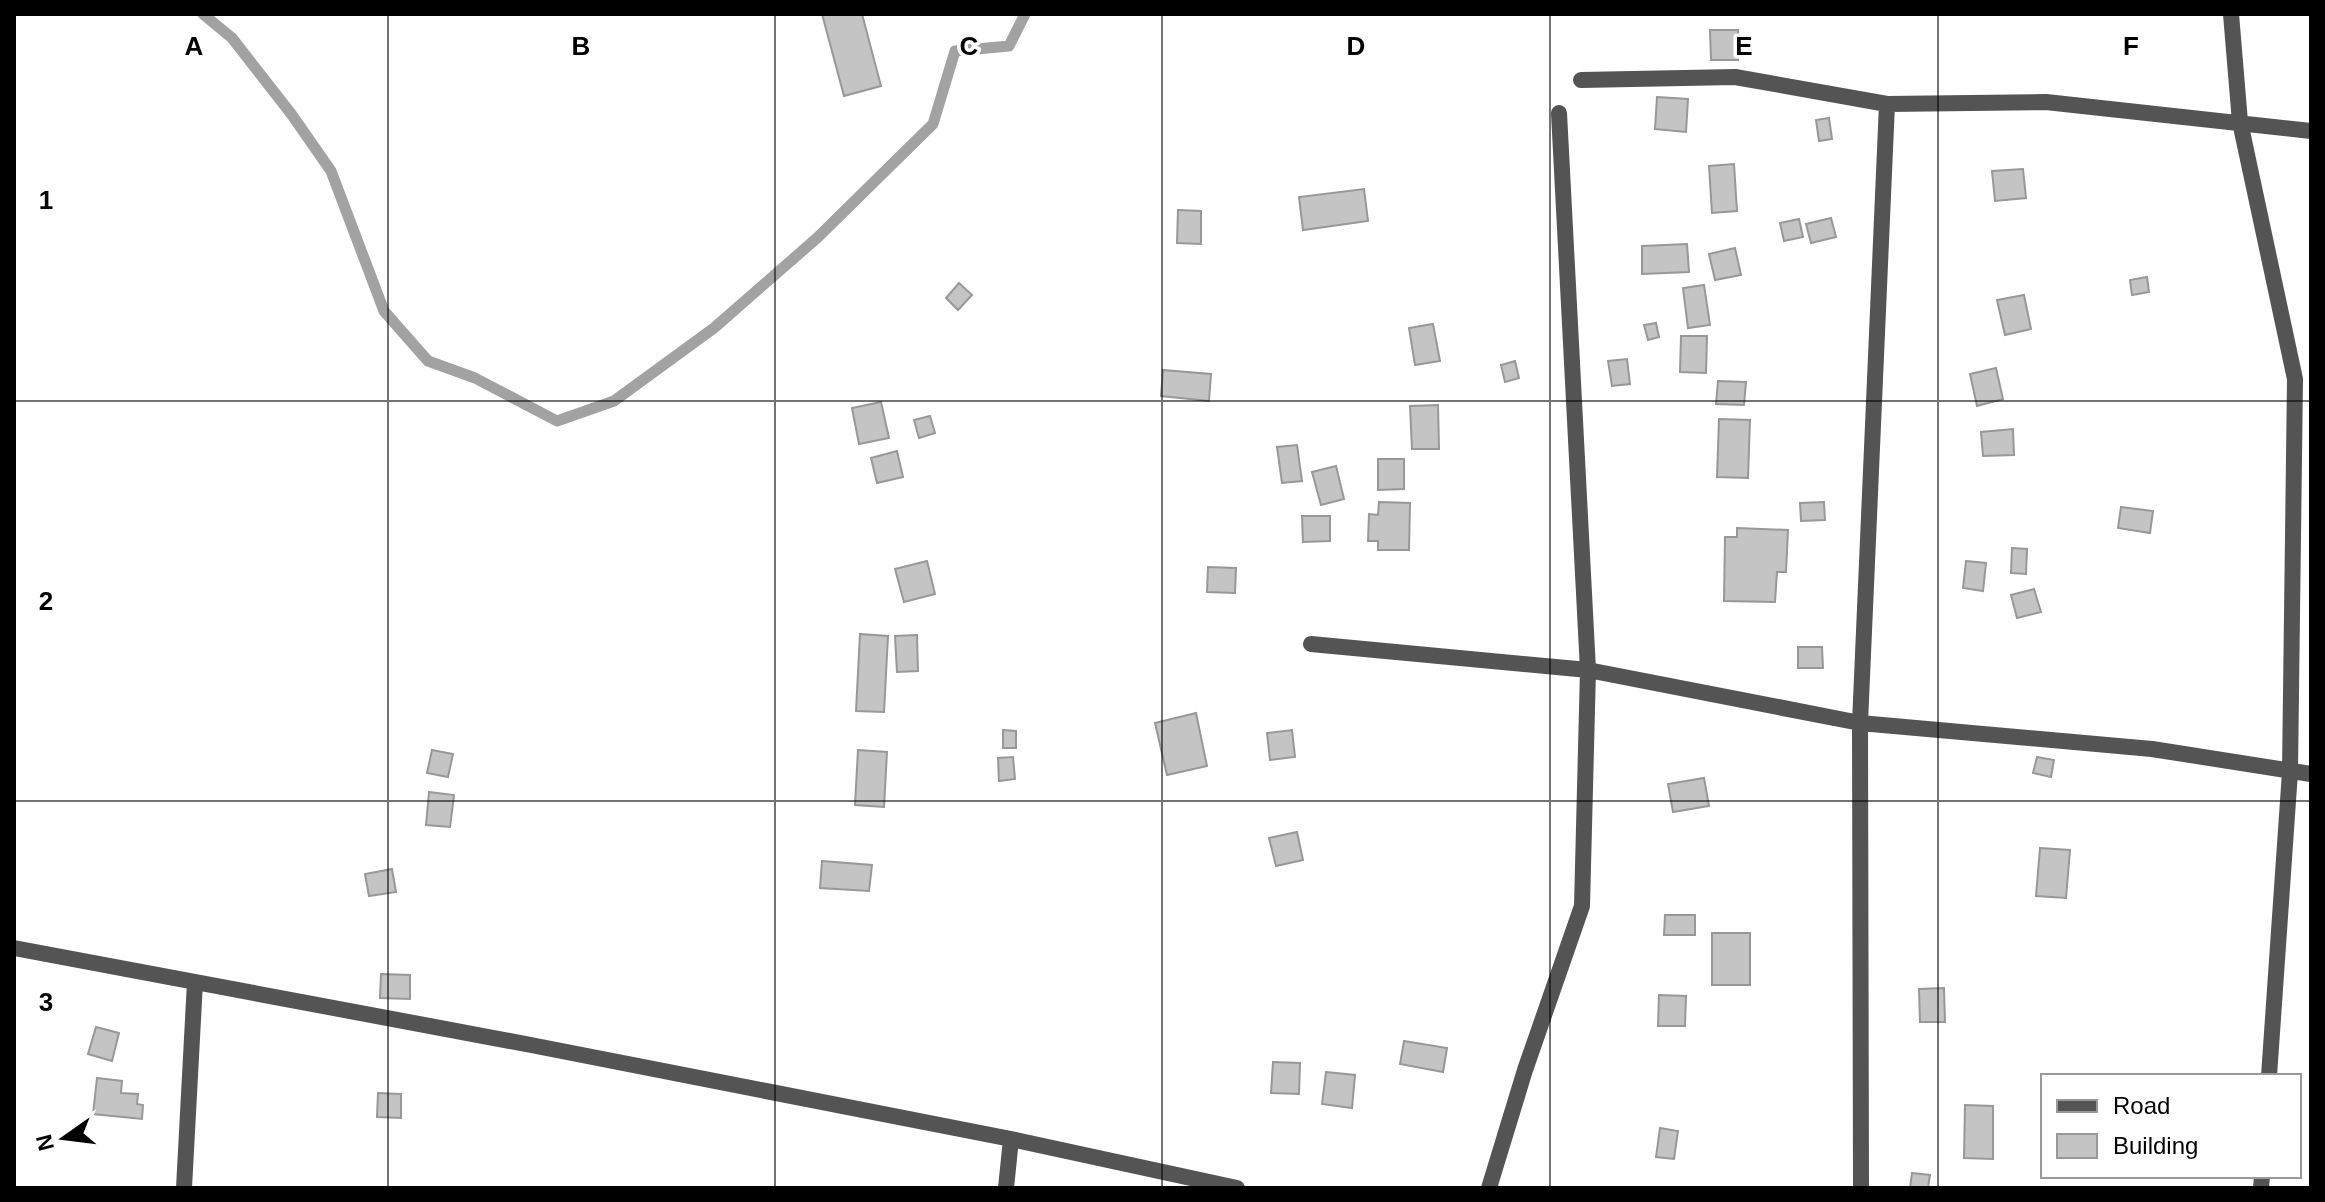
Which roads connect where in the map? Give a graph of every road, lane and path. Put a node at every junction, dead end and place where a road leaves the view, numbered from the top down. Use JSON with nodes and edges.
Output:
{"nodes":[{"id":1,"x":2231,"y":14,"type":"edge"},
{"id":2,"x":1581,"y":80,"type":"dead end"},
{"id":3,"x":1887,"y":104,"type":"junction"},
{"id":4,"x":1559,"y":113,"type":"dead end"},
{"id":5,"x":2240,"y":122,"type":"junction"},
{"id":6,"x":2311,"y":131,"type":"edge"},
{"id":7,"x":1311,"y":644,"type":"dead end"},
{"id":8,"x":1588,"y":670,"type":"junction"},
{"id":9,"x":1860,"y":723,"type":"junction"},
{"id":10,"x":2290,"y":772,"type":"junction"},
{"id":11,"x":2311,"y":774,"type":"edge"},
{"id":12,"x":14,"y":948,"type":"edge"},
{"id":13,"x":195,"y":982,"type":"junction"},
{"id":14,"x":2269,"y":1074,"type":"edge"},
{"id":15,"x":1011,"y":1139,"type":"junction"},
{"id":16,"x":184,"y":1188,"type":"edge"},
{"id":17,"x":1006,"y":1188,"type":"edge"},
{"id":18,"x":1237,"y":1188,"type":"edge"},
{"id":19,"x":1489,"y":1188,"type":"edge"},
{"id":20,"x":1861,"y":1188,"type":"edge"}],
"edges":[{"from":1,"to":5,"type":"street"},
{"from":2,"to":3,"type":"street"},
{"from":3,"to":5,"type":"street"},
{"from":3,"to":9,"type":"street"},
{"from":4,"to":8,"type":"street"},
{"from":5,"to":6,"type":"street"},
{"from":5,"to":10,"type":"street"},
{"from":7,"to":8,"type":"street"},
{"from":8,"to":9,"type":"street"},
{"from":8,"to":19,"type":"street"},
{"from":9,"to":10,"type":"street"},
{"from":9,"to":20,"type":"street"},
{"from":10,"to":11,"type":"street"},
{"from":10,"to":14,"type":"street"},
{"from":12,"to":13,"type":"street"},
{"from":13,"to":15,"type":"street"},
{"from":13,"to":16,"type":"street"},
{"from":15,"to":17,"type":"street"},
{"from":15,"to":18,"type":"street"}]}
